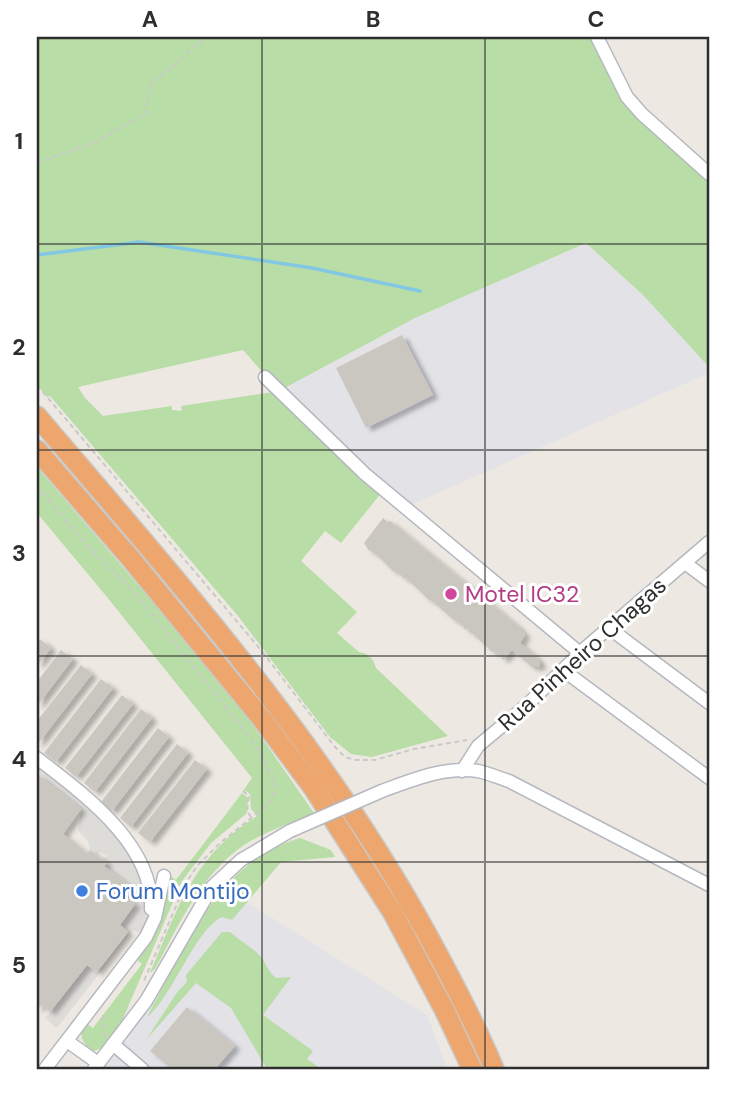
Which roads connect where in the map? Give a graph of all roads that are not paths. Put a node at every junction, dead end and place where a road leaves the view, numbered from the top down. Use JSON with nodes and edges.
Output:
{"nodes":[{"id":1,"x":597,"y":37,"type":"edge"},
{"id":2,"x":709,"y":174,"type":"edge"},
{"id":3,"x":265,"y":377,"type":"dead end"},
{"id":4,"x":37,"y":416,"type":"edge"},
{"id":5,"x":37,"y":450,"type":"edge"},
{"id":6,"x":709,"y":542,"type":"edge"},
{"id":7,"x":685,"y":563,"type":"junction"},
{"id":8,"x":709,"y":581,"type":"edge"},
{"id":9,"x":609,"y":628,"type":"junction"},
{"id":10,"x":580,"y":653,"type":"junction"},
{"id":11,"x":563,"y":670,"type":"junction"},
{"id":12,"x":709,"y":703,"type":"edge"},
{"id":13,"x":37,"y":758,"type":"edge"},
{"id":14,"x":462,"y":771,"type":"junction"},
{"id":15,"x":709,"y":778,"type":"edge"},
{"id":16,"x":164,"y":876,"type":"dead end"},
{"id":17,"x":709,"y":885,"type":"edge"},
{"id":18,"x":146,"y":937,"type":"junction"},
{"id":19,"x":67,"y":1041,"type":"junction"},
{"id":20,"x":113,"y":1044,"type":"junction"},
{"id":21,"x":96,"y":1066,"type":"edge"},
{"id":22,"x":45,"y":1069,"type":"edge"},
{"id":23,"x":142,"y":1069,"type":"edge"},
{"id":24,"x":472,"y":1069,"type":"edge"},
{"id":25,"x":494,"y":1069,"type":"edge"}],
"edges":[{"from":1,"to":2,"type":"street"},
{"from":3,"to":10,"type":"street"},
{"from":4,"to":25,"type":"highway"},
{"from":5,"to":24,"type":"highway"},
{"from":6,"to":7,"type":"street","name":"Rua Pinheiro Chagas"},
{"from":7,"to":8,"type":"street"},
{"from":7,"to":9,"type":"street","name":"Rua Pinheiro Chagas"},
{"from":9,"to":10,"type":"street","name":"Rua Pinheiro Chagas"},
{"from":9,"to":12,"type":"street"},
{"from":10,"to":11,"type":"street","name":"Rua Pinheiro Chagas"},
{"from":11,"to":14,"type":"street","name":"Rua Pinheiro Chagas"},
{"from":11,"to":15,"type":"street"},
{"from":13,"to":18,"type":"street"},
{"from":14,"to":17,"type":"street"},
{"from":14,"to":20,"type":"street","bridge":true},
{"from":16,"to":18,"type":"street"},
{"from":18,"to":19,"type":"street"},
{"from":19,"to":21,"type":"street"},
{"from":19,"to":22,"type":"street"},
{"from":20,"to":21,"type":"street"},
{"from":20,"to":23,"type":"street"}]}
